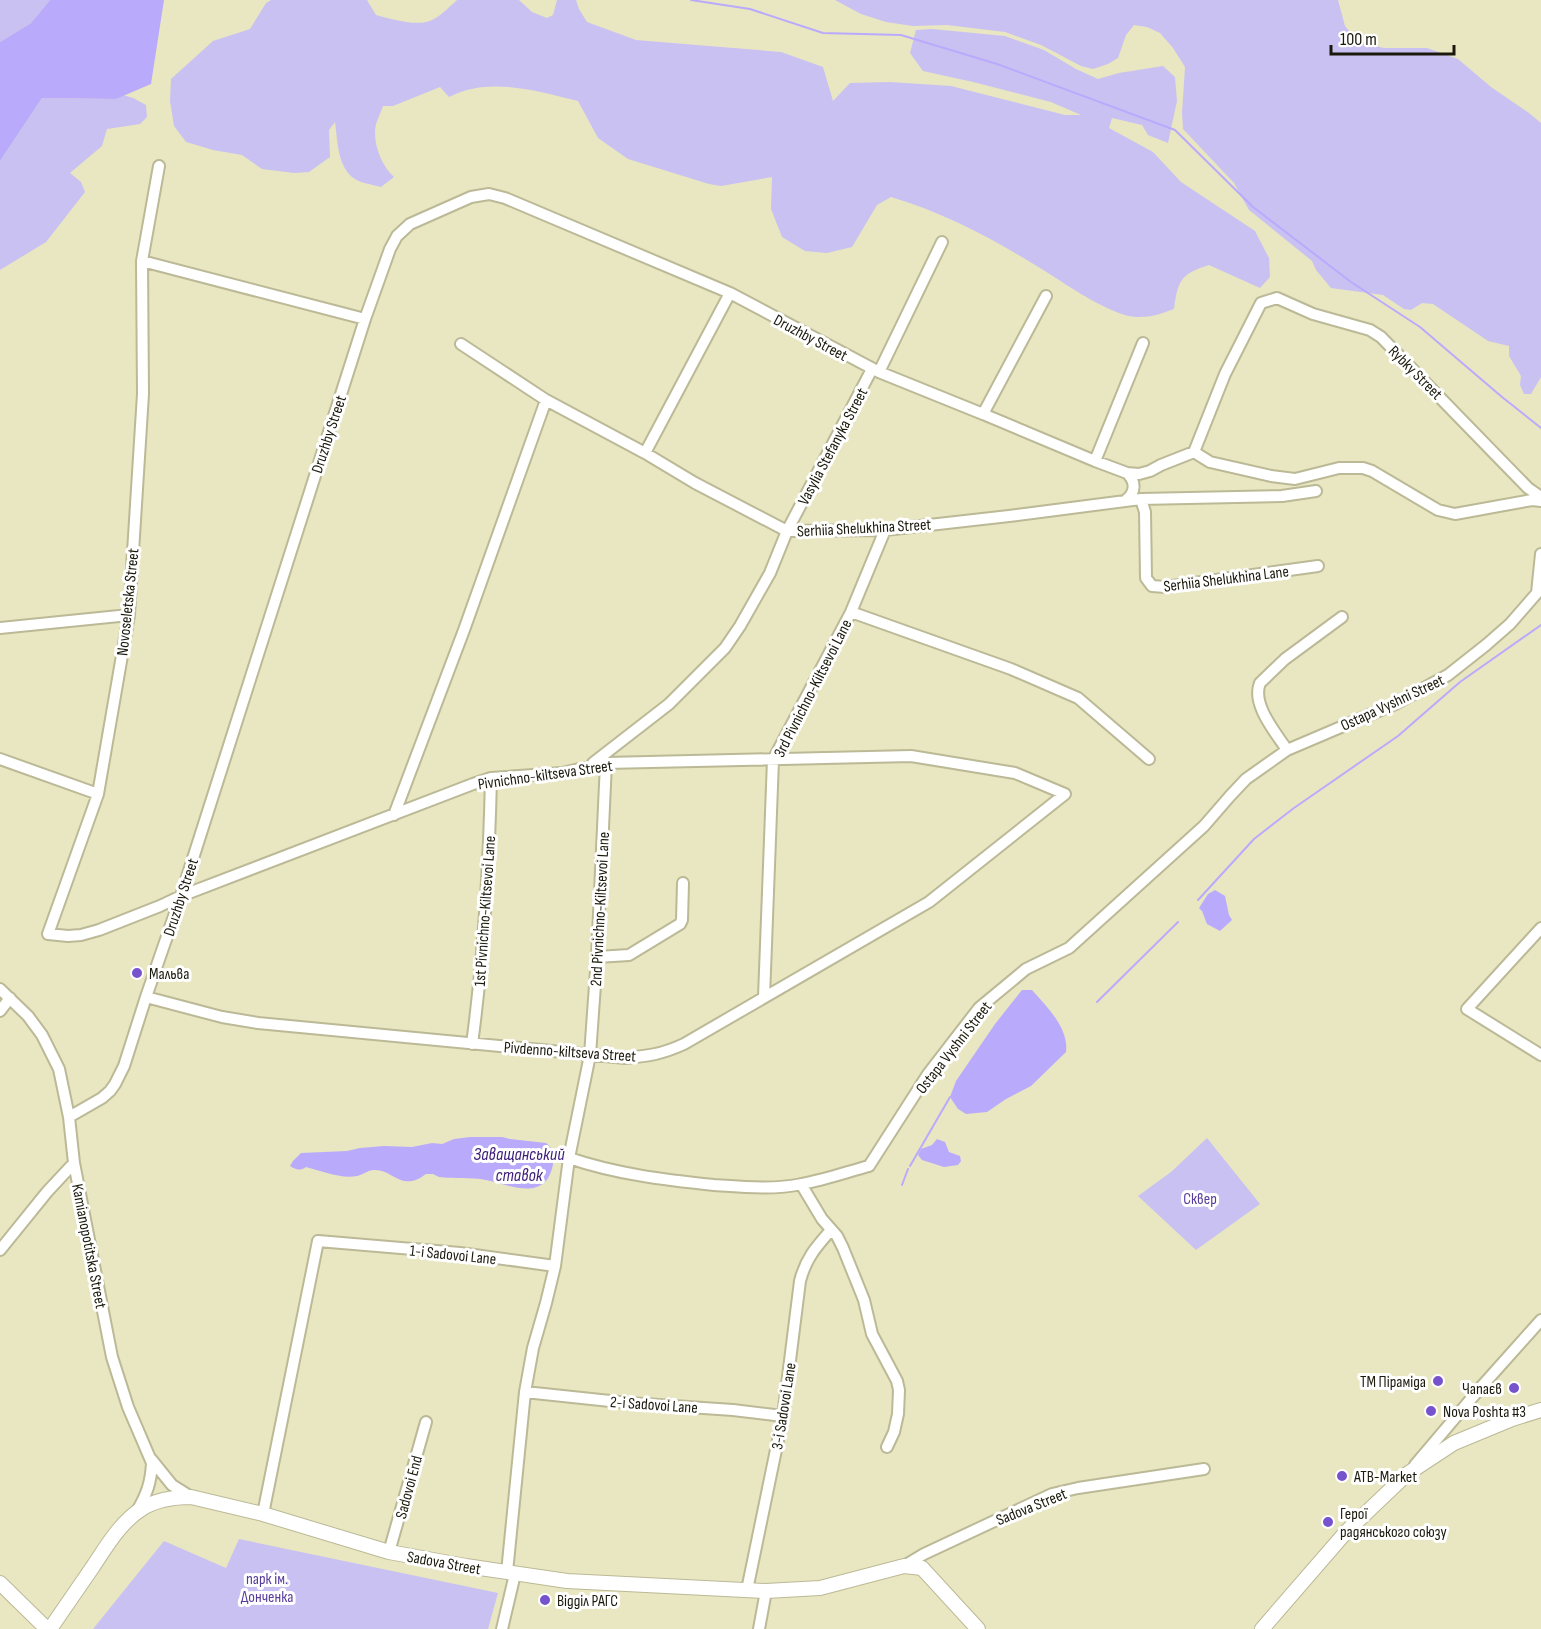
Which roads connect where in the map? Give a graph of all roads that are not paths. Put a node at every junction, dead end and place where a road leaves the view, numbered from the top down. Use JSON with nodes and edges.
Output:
{"nodes":[{"id":1,"x":159,"y":166,"type":"dead end"},
{"id":2,"x":942,"y":242,"type":"dead end"},
{"id":3,"x":142,"y":261,"type":"junction"},
{"id":4,"x":730,"y":293,"type":"junction"},
{"id":5,"x":1046,"y":296,"type":"dead end"},
{"id":6,"x":365,"y":319,"type":"junction"},
{"id":7,"x":1143,"y":343,"type":"dead end"},
{"id":8,"x":461,"y":344,"type":"dead end"},
{"id":9,"x":875,"y":370,"type":"junction"},
{"id":10,"x":546,"y":400,"type":"junction"},
{"id":11,"x":983,"y":414,"type":"junction"},
{"id":12,"x":1194,"y":452,"type":"junction"},
{"id":13,"x":645,"y":453,"type":"junction"},
{"id":14,"x":1095,"y":461,"type":"junction"},
{"id":15,"x":1127,"y":473,"type":"junction"},
{"id":16,"x":1316,"y":491,"type":"dead end"},
{"id":17,"x":1141,"y":499,"type":"junction"},
{"id":18,"x":1541,"y":499,"type":"edge"},
{"id":19,"x":1126,"y":500,"type":"junction"},
{"id":20,"x":885,"y":530,"type":"junction"},
{"id":21,"x":787,"y":531,"type":"junction"},
{"id":22,"x":1541,"y":554,"type":"edge"},
{"id":23,"x":1318,"y":566,"type":"dead end"},
{"id":24,"x":1539,"y":593,"type":"edge"},
{"id":25,"x":851,"y":612,"type":"junction"},
{"id":26,"x":129,"y":615,"type":"junction"},
{"id":27,"x":1342,"y":617,"type":"dead end"},
{"id":28,"x":0,"y":628,"type":"edge"},
{"id":29,"x":1287,"y":750,"type":"junction"},
{"id":30,"x":0,"y":759,"type":"edge"},
{"id":31,"x":773,"y":759,"type":"junction"},
{"id":32,"x":1149,"y":759,"type":"dead end"},
{"id":33,"x":606,"y":763,"type":"junction"},
{"id":34,"x":588,"y":767,"type":"junction"},
{"id":35,"x":491,"y":778,"type":"junction"},
{"id":36,"x":98,"y":794,"type":"junction"},
{"id":37,"x":1065,"y":794,"type":"joint"},
{"id":38,"x":394,"y":814,"type":"junction"},
{"id":39,"x":683,"y":883,"type":"dead end"},
{"id":40,"x":181,"y":896,"type":"junction"},
{"id":41,"x":1541,"y":927,"type":"edge"},
{"id":42,"x":48,"y":934,"type":"joint"},
{"id":43,"x":597,"y":957,"type":"junction"},
{"id":44,"x":0,"y":989,"type":"edge"},
{"id":45,"x":146,"y":997,"type":"junction"},
{"id":46,"x":764,"y":997,"type":"junction"},
{"id":47,"x":10,"y":998,"type":"junction"},
{"id":48,"x":0,"y":1011,"type":"edge"},
{"id":49,"x":472,"y":1044,"type":"junction"},
{"id":50,"x":590,"y":1055,"type":"junction"},
{"id":51,"x":1541,"y":1055,"type":"edge"},
{"id":52,"x":69,"y":1117,"type":"junction"},
{"id":53,"x":569,"y":1158,"type":"junction"},
{"id":54,"x":74,"y":1163,"type":"junction"},
{"id":55,"x":801,"y":1184,"type":"junction"},
{"id":56,"x":831,"y":1230,"type":"junction"},
{"id":57,"x":0,"y":1250,"type":"edge"},
{"id":58,"x":555,"y":1266,"type":"junction"},
{"id":59,"x":1541,"y":1320,"type":"edge"},
{"id":60,"x":525,"y":1392,"type":"junction"},
{"id":61,"x":1541,"y":1410,"type":"edge"},
{"id":62,"x":783,"y":1416,"type":"junction"},
{"id":63,"x":426,"y":1422,"type":"dead end"},
{"id":64,"x":887,"y":1447,"type":"dead end"},
{"id":65,"x":150,"y":1457,"type":"junction"},
{"id":66,"x":1204,"y":1469,"type":"dead end"},
{"id":67,"x":1407,"y":1474,"type":"junction"},
{"id":68,"x":191,"y":1497,"type":"junction"},
{"id":69,"x":136,"y":1512,"type":"junction"},
{"id":70,"x":262,"y":1514,"type":"junction"},
{"id":71,"x":389,"y":1552,"type":"junction"},
{"id":72,"x":909,"y":1567,"type":"junction"},
{"id":73,"x":511,"y":1573,"type":"junction"},
{"id":74,"x":0,"y":1582,"type":"edge"},
{"id":75,"x":747,"y":1590,"type":"junction"},
{"id":76,"x":766,"y":1591,"type":"junction"},
{"id":77,"x":49,"y":1629,"type":"edge"},
{"id":78,"x":502,"y":1629,"type":"edge"},
{"id":79,"x":759,"y":1629,"type":"edge"},
{"id":80,"x":978,"y":1629,"type":"edge"},
{"id":81,"x":1262,"y":1629,"type":"edge"}],
"edges":[{"from":1,"to":3,"type":"street","name":"Novoseletska Street"},
{"from":2,"to":9,"type":"street"},
{"from":3,"to":6,"type":"street"},
{"from":3,"to":26,"type":"street","name":"Novoseletska Street"},
{"from":4,"to":6,"type":"street","name":"Druzhby Street"},
{"from":4,"to":9,"type":"street","name":"Druzhby Street"},
{"from":4,"to":13,"type":"street"},
{"from":5,"to":11,"type":"street"},
{"from":6,"to":40,"type":"street","name":"Druzhby Street"},
{"from":7,"to":14,"type":"street"},
{"from":8,"to":10,"type":"street","name":"Serhiia Shelukhina Street"},
{"from":9,"to":11,"type":"street","name":"Druzhby Street"},
{"from":9,"to":21,"type":"street","name":"Vasylia Stefanyka Street"},
{"from":10,"to":13,"type":"street","name":"Serhiia Shelukhina Street"},
{"from":10,"to":38,"type":"street"},
{"from":11,"to":14,"type":"street","name":"Druzhby Street"},
{"from":12,"to":15,"type":"street"},
{"from":12,"to":18,"type":"street","name":"Rybky Street"},
{"from":12,"to":18,"type":"street","name":"Rybky Street"},
{"from":13,"to":21,"type":"street","name":"Serhiia Shelukhina Street"},
{"from":14,"to":15,"type":"street","name":"Druzhby Street"},
{"from":15,"to":19,"type":"street"},
{"from":16,"to":17,"type":"street","name":"Serhiia Shelukhina Street"},
{"from":17,"to":19,"type":"street","name":"Serhiia Shelukhina Street"},
{"from":17,"to":23,"type":"street","name":"Serhiia Shelukhina Lane"},
{"from":19,"to":20,"type":"street","name":"Serhiia Shelukhina Street"},
{"from":20,"to":21,"type":"street","name":"Serhiia Shelukhina Street"},
{"from":20,"to":25,"type":"street","name":"3rd Pivnichno-Kiltsevoi Lane"},
{"from":21,"to":34,"type":"street","name":"Vasylia Stefanyka Street"},
{"from":22,"to":24,"type":"street","name":"Ostapa Vyshni Street"},
{"from":24,"to":29,"type":"street","name":"Ostapa Vyshni Street"},
{"from":25,"to":31,"type":"street","name":"3rd Pivnichno-Kiltsevoi Lane"},
{"from":25,"to":32,"type":"street"},
{"from":26,"to":28,"type":"street"},
{"from":26,"to":36,"type":"street","name":"Novoseletska Street"},
{"from":27,"to":29,"type":"street"},
{"from":29,"to":55,"type":"street","name":"Ostapa Vyshni Street"},
{"from":30,"to":36,"type":"street"},
{"from":31,"to":33,"type":"street","name":"Pivnichno-kiltseva Street"},
{"from":31,"to":37,"type":"street","name":"Pivnichno-kiltseva Street"},
{"from":31,"to":46,"type":"street","name":"3rd Pivnichno-Kiltsevoi Lane"},
{"from":33,"to":34,"type":"street","name":"Pivnichno-kiltseva Street"},
{"from":33,"to":43,"type":"street","name":"2nd Pivnichno-Kiltsevoi Lane"},
{"from":34,"to":35,"type":"street","name":"Pivnichno-kiltseva Street"},
{"from":35,"to":38,"type":"street","name":"Pivnichno-kiltseva Street"},
{"from":35,"to":49,"type":"street","name":"1st Pivnichno-Kiltsevoi Lane"},
{"from":36,"to":42,"type":"street","name":"Novoseletska Street"},
{"from":37,"to":46,"type":"street","name":"Pivdenno-kiltseva Street"},
{"from":38,"to":40,"type":"street","name":"Pivnichno-kiltseva Street"},
{"from":39,"to":43,"type":"street"},
{"from":40,"to":42,"type":"street","name":"Pivnichno-kiltseva Street"},
{"from":40,"to":45,"type":"street","name":"Druzhby Street"},
{"from":41,"to":51,"type":"street"},
{"from":43,"to":50,"type":"street","name":"2nd Pivnichno-Kiltsevoi Lane"},
{"from":44,"to":47,"type":"street","name":"Kamianopotitska Street"},
{"from":45,"to":49,"type":"street","name":"Pivdenno-kiltseva Street"},
{"from":45,"to":52,"type":"street","name":"Druzhby Street"},
{"from":46,"to":50,"type":"street","name":"Pivdenno-kiltseva Street"},
{"from":47,"to":48,"type":"street"},
{"from":47,"to":52,"type":"street","name":"Kamianopotitska Street"},
{"from":49,"to":50,"type":"street","name":"Pivdenno-kiltseva Street"},
{"from":50,"to":53,"type":"street","name":"2nd Pivnichno-Kiltsevoi Lane"},
{"from":52,"to":54,"type":"street","name":"Kamianopotitska Street"},
{"from":53,"to":55,"type":"street","name":"Ostapa Vyshni Street"},
{"from":53,"to":58,"type":"street","name":"2nd Pivnichno-Kiltsevoi Lane"},
{"from":54,"to":57,"type":"street"},
{"from":54,"to":65,"type":"street","name":"Kamianopotitska Street"},
{"from":55,"to":56,"type":"street"},
{"from":56,"to":62,"type":"street","name":"3-i Sadovoi Lane"},
{"from":56,"to":64,"type":"street"},
{"from":58,"to":60,"type":"street"},
{"from":58,"to":70,"type":"street","name":"1-i Sadovoi Lane"},
{"from":59,"to":67,"type":"street"},
{"from":60,"to":62,"type":"street","name":"2-i Sadovoi Lane"},
{"from":60,"to":73,"type":"street"},
{"from":61,"to":67,"type":"main road"},
{"from":62,"to":75,"type":"street","name":"3-i Sadovoi Lane"},
{"from":63,"to":71,"type":"street","name":"Sadovoi End"},
{"from":65,"to":68,"type":"street"},
{"from":65,"to":69,"type":"street","name":"Kamianopotitska Street"},
{"from":66,"to":72,"type":"street","name":"Sadova Street"},
{"from":67,"to":81,"type":"main road"},
{"from":68,"to":69,"type":"main road","name":"Sadova Street"},
{"from":68,"to":70,"type":"main road","name":"Sadova Street"},
{"from":69,"to":77,"type":"main road","name":"Sadova Street"},
{"from":70,"to":71,"type":"main road","name":"Sadova Street"},
{"from":71,"to":73,"type":"main road","name":"Sadova Street"},
{"from":72,"to":76,"type":"main road","name":"Sadova Street"},
{"from":72,"to":80,"type":"main road"},
{"from":73,"to":75,"type":"main road","name":"Sadova Street"},
{"from":73,"to":78,"type":"street"},
{"from":74,"to":77,"type":"main road"},
{"from":75,"to":76,"type":"main road","name":"Sadova Street"},
{"from":76,"to":79,"type":"street"}]}
